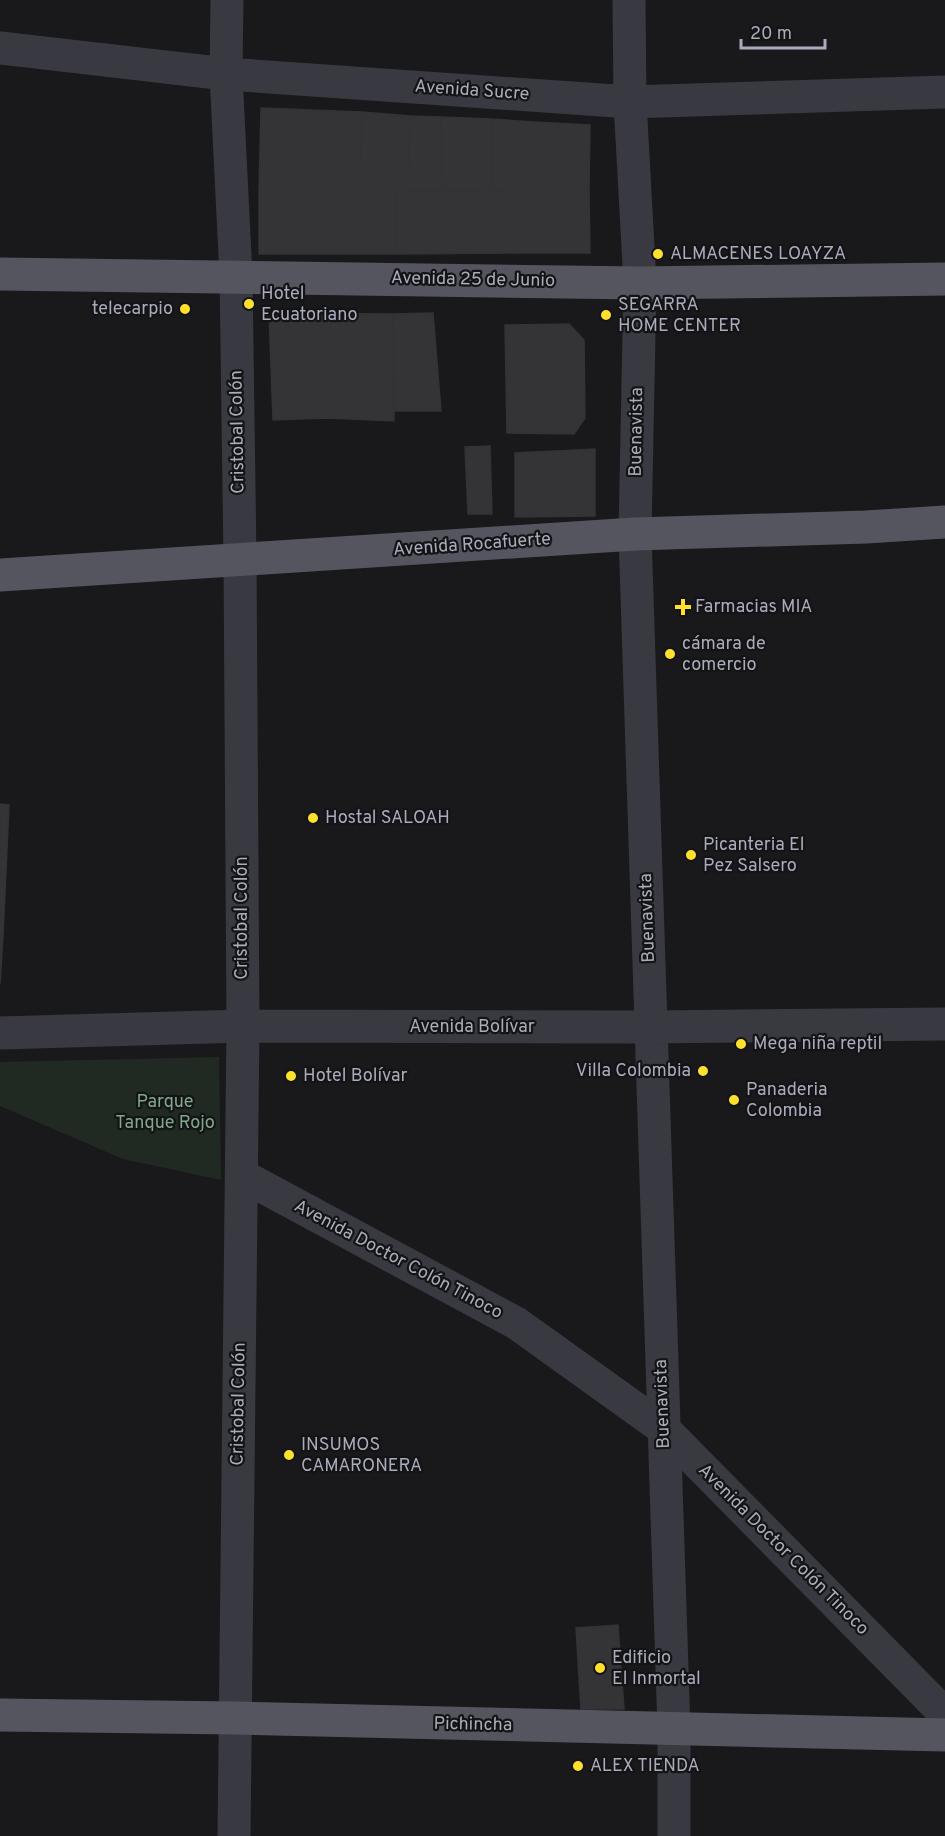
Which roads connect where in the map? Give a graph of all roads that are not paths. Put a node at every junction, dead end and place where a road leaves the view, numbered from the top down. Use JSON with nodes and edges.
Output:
{"nodes":[{"id":1,"x":227,"y":0,"type":"edge"},
{"id":2,"x":629,"y":0,"type":"edge"},
{"id":3,"x":0,"y":48,"type":"edge"},
{"id":4,"x":226,"y":74,"type":"junction"},
{"id":5,"x":945,"y":92,"type":"edge"},
{"id":6,"x":630,"y":102,"type":"junction"},
{"id":7,"x":0,"y":274,"type":"edge"},
{"id":8,"x":236,"y":276,"type":"junction"},
{"id":9,"x":945,"y":279,"type":"edge"},
{"id":10,"x":640,"y":283,"type":"junction"},
{"id":11,"x":945,"y":522,"type":"edge"},
{"id":12,"x":635,"y":534,"type":"junction"},
{"id":13,"x":240,"y":560,"type":"junction"},
{"id":14,"x":0,"y":575,"type":"edge"},
{"id":15,"x":945,"y":1024,"type":"edge"},
{"id":16,"x":243,"y":1026,"type":"junction"},
{"id":17,"x":651,"y":1028,"type":"junction"},
{"id":18,"x":0,"y":1033,"type":"edge"},
{"id":19,"x":243,"y":1176,"type":"junction"},
{"id":20,"x":664,"y":1429,"type":"junction"},
{"id":21,"x":945,"y":1714,"type":"edge"},
{"id":22,"x":0,"y":1715,"type":"edge"},
{"id":23,"x":234,"y":1718,"type":"junction"},
{"id":24,"x":674,"y":1730,"type":"junction"},
{"id":25,"x":945,"y":1736,"type":"edge"},
{"id":26,"x":234,"y":1836,"type":"edge"},
{"id":27,"x":674,"y":1836,"type":"edge"}],
"edges":[{"from":1,"to":4,"type":"street","name":"Cristobal Colón"},
{"from":2,"to":6,"type":"street","name":"Buenavista"},
{"from":3,"to":4,"type":"street","name":"Avenida Sucre"},
{"from":4,"to":6,"type":"street","name":"Avenida Sucre"},
{"from":4,"to":8,"type":"street","name":"Cristobal Colón"},
{"from":5,"to":6,"type":"street","name":"Avenida Sucre"},
{"from":6,"to":10,"type":"street","name":"Buenavista"},
{"from":7,"to":8,"type":"main road","name":"Avenida 25 de Junio"},
{"from":8,"to":10,"type":"main road","name":"Avenida 25 de Junio"},
{"from":8,"to":13,"type":"street","name":"Cristobal Colón"},
{"from":9,"to":10,"type":"main road","name":"Avenida 25 de Junio"},
{"from":10,"to":12,"type":"street","name":"Buenavista"},
{"from":11,"to":12,"type":"main road","name":"Avenida Rocafuerte"},
{"from":12,"to":13,"type":"main road","name":"Avenida Rocafuerte"},
{"from":12,"to":17,"type":"street","name":"Buenavista"},
{"from":13,"to":14,"type":"main road","name":"Avenida Rocafuerte"},
{"from":13,"to":16,"type":"street","name":"Cristobal Colón"},
{"from":15,"to":17,"type":"street","name":"Avenida Bolívar"},
{"from":16,"to":17,"type":"street","name":"Avenida Bolívar"},
{"from":16,"to":18,"type":"street","name":"Avenida Bolívar"},
{"from":16,"to":19,"type":"street","name":"Cristobal Colón"},
{"from":17,"to":20,"type":"street","name":"Buenavista"},
{"from":19,"to":20,"type":"street","name":"Avenida Doctor Colón Tinoco"},
{"from":19,"to":23,"type":"street","name":"Cristobal Colón"},
{"from":20,"to":21,"type":"street","name":"Avenida Doctor Colón Tinoco"},
{"from":20,"to":24,"type":"street","name":"Buenavista"},
{"from":22,"to":23,"type":"main road","name":"Pichincha"},
{"from":23,"to":24,"type":"main road","name":"Pichincha"},
{"from":23,"to":26,"type":"street","name":"Cristobal Colón"},
{"from":24,"to":25,"type":"main road","name":"Pichincha"},
{"from":24,"to":27,"type":"street","name":"Buenavista"}]}
